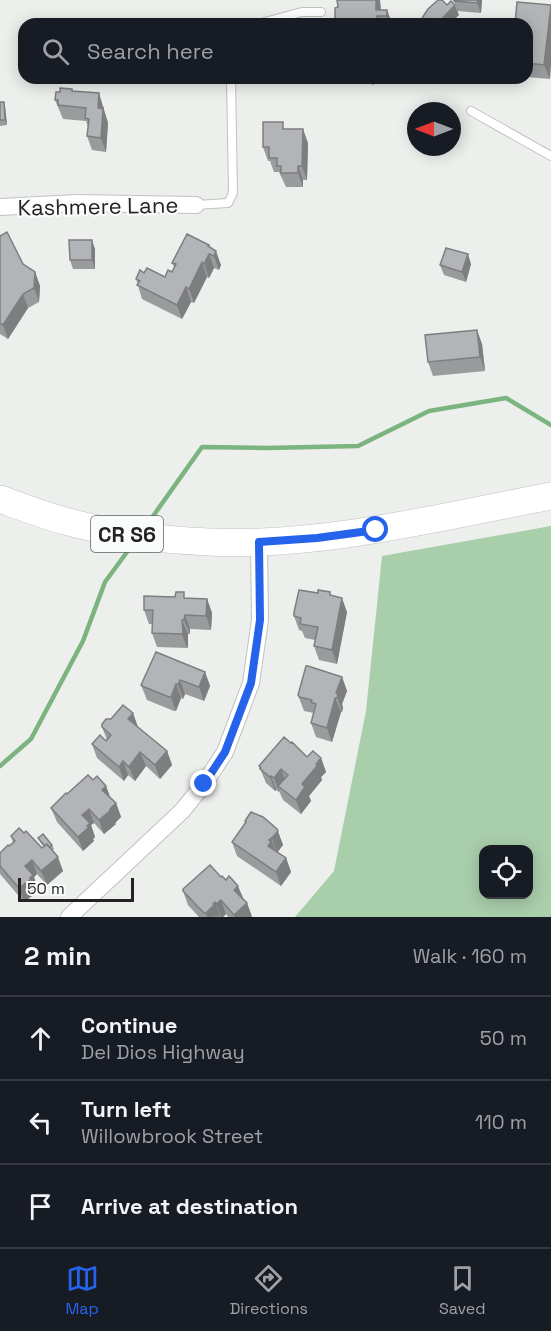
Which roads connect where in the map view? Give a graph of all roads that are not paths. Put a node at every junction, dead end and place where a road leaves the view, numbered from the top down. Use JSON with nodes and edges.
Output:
{"nodes":[{"id":1,"x":321,"y":12,"type":"dead end"},
{"id":2,"x":280,"y":18,"type":"edge"},
{"id":3,"x":231,"y":84,"type":"edge"},
{"id":4,"x":471,"y":111,"type":"dead end"},
{"id":5,"x":551,"y":156,"type":"edge"},
{"id":6,"x":196,"y":205,"type":"joint"},
{"id":7,"x":0,"y":207,"type":"edge"},
{"id":8,"x":551,"y":496,"type":"edge"},
{"id":9,"x":0,"y":499,"type":"edge"},
{"id":10,"x":259,"y":542,"type":"junction"},
{"id":11,"x":69,"y":917,"type":"edge"}],
"edges":[{"from":1,"to":2,"type":"lane"},
{"from":3,"to":6,"type":"lane"},
{"from":4,"to":5,"type":"lane"},
{"from":6,"to":7,"type":"street","name":"Kashmere Lane"},
{"from":8,"to":10,"type":"main road","number":"CR S6"},
{"from":9,"to":10,"type":"main road","number":"CR S6"},
{"from":10,"to":11,"type":"street"}]}
